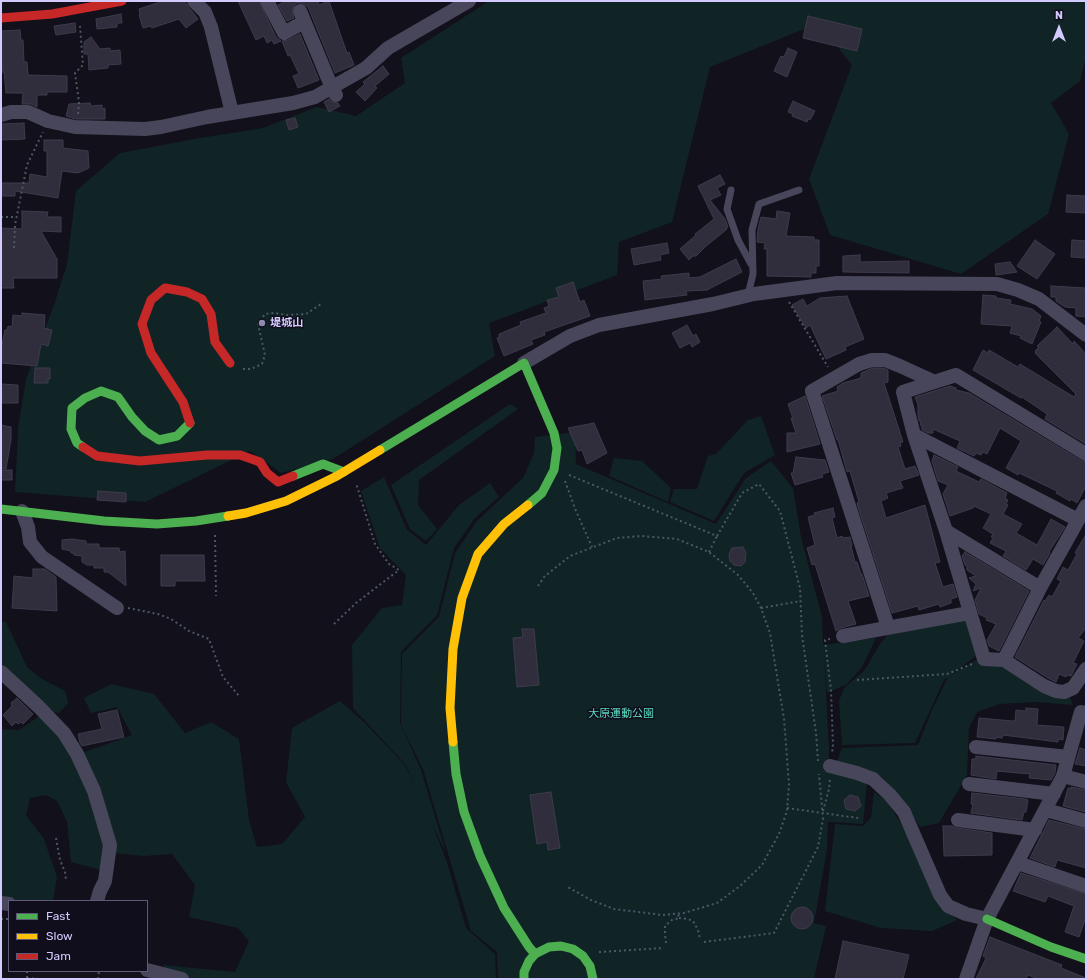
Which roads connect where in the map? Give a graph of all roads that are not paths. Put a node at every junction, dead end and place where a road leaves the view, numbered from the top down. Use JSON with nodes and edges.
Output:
{"nodes":[{"id":1,"x":122,"y":1,"type":"edge"},
{"id":2,"x":194,"y":1,"type":"edge"},
{"id":3,"x":267,"y":1,"type":"edge"},
{"id":4,"x":469,"y":1,"type":"edge"},
{"id":5,"x":1,"y":18,"type":"edge"},
{"id":6,"x":334,"y":92,"type":"junction"},
{"id":7,"x":232,"y":113,"type":"junction"},
{"id":8,"x":1,"y":115,"type":"edge"},
{"id":9,"x":731,"y":190,"type":"dead end"},
{"id":10,"x":799,"y":190,"type":"dead end"},
{"id":11,"x":752,"y":266,"type":"junction"},
{"id":12,"x":748,"y":296,"type":"junction"},
{"id":13,"x":1086,"y":335,"type":"edge"},
{"id":14,"x":230,"y":363,"type":"road end"},
{"id":15,"x":524,"y":363,"type":"junction"},
{"id":16,"x":935,"y":382,"type":"junction"},
{"id":17,"x":914,"y":435,"type":"junction"},
{"id":18,"x":1086,"y":454,"type":"edge"},
{"id":19,"x":344,"y":472,"type":"junction"},
{"id":20,"x":1086,"y":507,"type":"edge"},
{"id":21,"x":1,"y":509,"type":"edge"},
{"id":22,"x":22,"y":511,"type":"junction"},
{"id":23,"x":1078,"y":520,"type":"junction"},
{"id":24,"x":946,"y":531,"type":"junction"},
{"id":25,"x":1040,"y":588,"type":"junction"},
{"id":26,"x":117,"y":608,"type":"road end"},
{"id":27,"x":970,"y":613,"type":"junction"},
{"id":28,"x":888,"y":627,"type":"junction"},
{"id":29,"x":843,"y":636,"type":"road end"},
{"id":30,"x":1004,"y":660,"type":"junction"},
{"id":31,"x":1086,"y":669,"type":"edge"},
{"id":32,"x":1,"y":672,"type":"edge"},
{"id":33,"x":1086,"y":713,"type":"edge"},
{"id":34,"x":976,"y":747,"type":"dead end"},
{"id":35,"x":1068,"y":757,"type":"junction"},
{"id":36,"x":823,"y":766,"type":"road end"},
{"id":37,"x":1063,"y":776,"type":"junction"},
{"id":38,"x":1086,"y":782,"type":"edge"},
{"id":39,"x":969,"y":784,"type":"dead end"},
{"id":40,"x":1054,"y":794,"type":"junction"},
{"id":41,"x":1046,"y":810,"type":"junction"},
{"id":42,"x":958,"y":820,"type":"dead end"},
{"id":43,"x":1086,"y":821,"type":"edge"},
{"id":44,"x":1035,"y":830,"type":"junction"},
{"id":45,"x":1018,"y":863,"type":"junction"},
{"id":46,"x":1086,"y":886,"type":"edge"},
{"id":47,"x":97,"y":900,"type":"edge"},
{"id":48,"x":987,"y":919,"type":"junction"},
{"id":49,"x":535,"y":954,"type":"junction"},
{"id":50,"x":1086,"y":959,"type":"edge"},
{"id":51,"x":148,"y":970,"type":"edge"},
{"id":52,"x":182,"y":979,"type":"edge"},
{"id":53,"x":524,"y":979,"type":"edge"},
{"id":54,"x":593,"y":979,"type":"edge"},
{"id":55,"x":966,"y":979,"type":"edge"}],
"edges":[{"from":1,"to":5,"type":"street"},
{"from":2,"to":7,"type":"street"},
{"from":3,"to":6,"type":"street"},
{"from":4,"to":6,"type":"street"},
{"from":6,"to":7,"type":"street"},
{"from":7,"to":8,"type":"street"},
{"from":9,"to":11,"type":"lane"},
{"from":10,"to":11,"type":"lane"},
{"from":11,"to":12,"type":"lane"},
{"from":12,"to":13,"type":"street"},
{"from":12,"to":15,"type":"street"},
{"from":14,"to":19,"type":"street"},
{"from":15,"to":19,"type":"street"},
{"from":15,"to":49,"type":"street"},
{"from":16,"to":17,"type":"street"},
{"from":16,"to":18,"type":"street"},
{"from":16,"to":28,"type":"street"},
{"from":17,"to":23,"type":"street"},
{"from":17,"to":24,"type":"street"},
{"from":19,"to":22,"type":"street"},
{"from":20,"to":23,"type":"street"},
{"from":21,"to":22,"type":"street"},
{"from":22,"to":26,"type":"street"},
{"from":23,"to":25,"type":"street"},
{"from":24,"to":25,"type":"street"},
{"from":24,"to":27,"type":"street"},
{"from":25,"to":30,"type":"street"},
{"from":27,"to":28,"type":"street"},
{"from":27,"to":30,"type":"street"},
{"from":28,"to":29,"type":"street"},
{"from":30,"to":31,"type":"street"},
{"from":32,"to":47,"type":"street"},
{"from":33,"to":35,"type":"street"},
{"from":34,"to":35,"type":"street"},
{"from":35,"to":37,"type":"street"},
{"from":36,"to":48,"type":"street"},
{"from":37,"to":38,"type":"street"},
{"from":37,"to":40,"type":"street"},
{"from":39,"to":40,"type":"street"},
{"from":40,"to":41,"type":"street"},
{"from":41,"to":43,"type":"street"},
{"from":41,"to":44,"type":"street"},
{"from":42,"to":44,"type":"street"},
{"from":44,"to":45,"type":"street"},
{"from":45,"to":46,"type":"street"},
{"from":45,"to":48,"type":"street"},
{"from":48,"to":50,"type":"street"},
{"from":48,"to":55,"type":"street"},
{"from":49,"to":53,"type":"street"},
{"from":49,"to":54,"type":"street"},
{"from":51,"to":52,"type":"street"}]}
